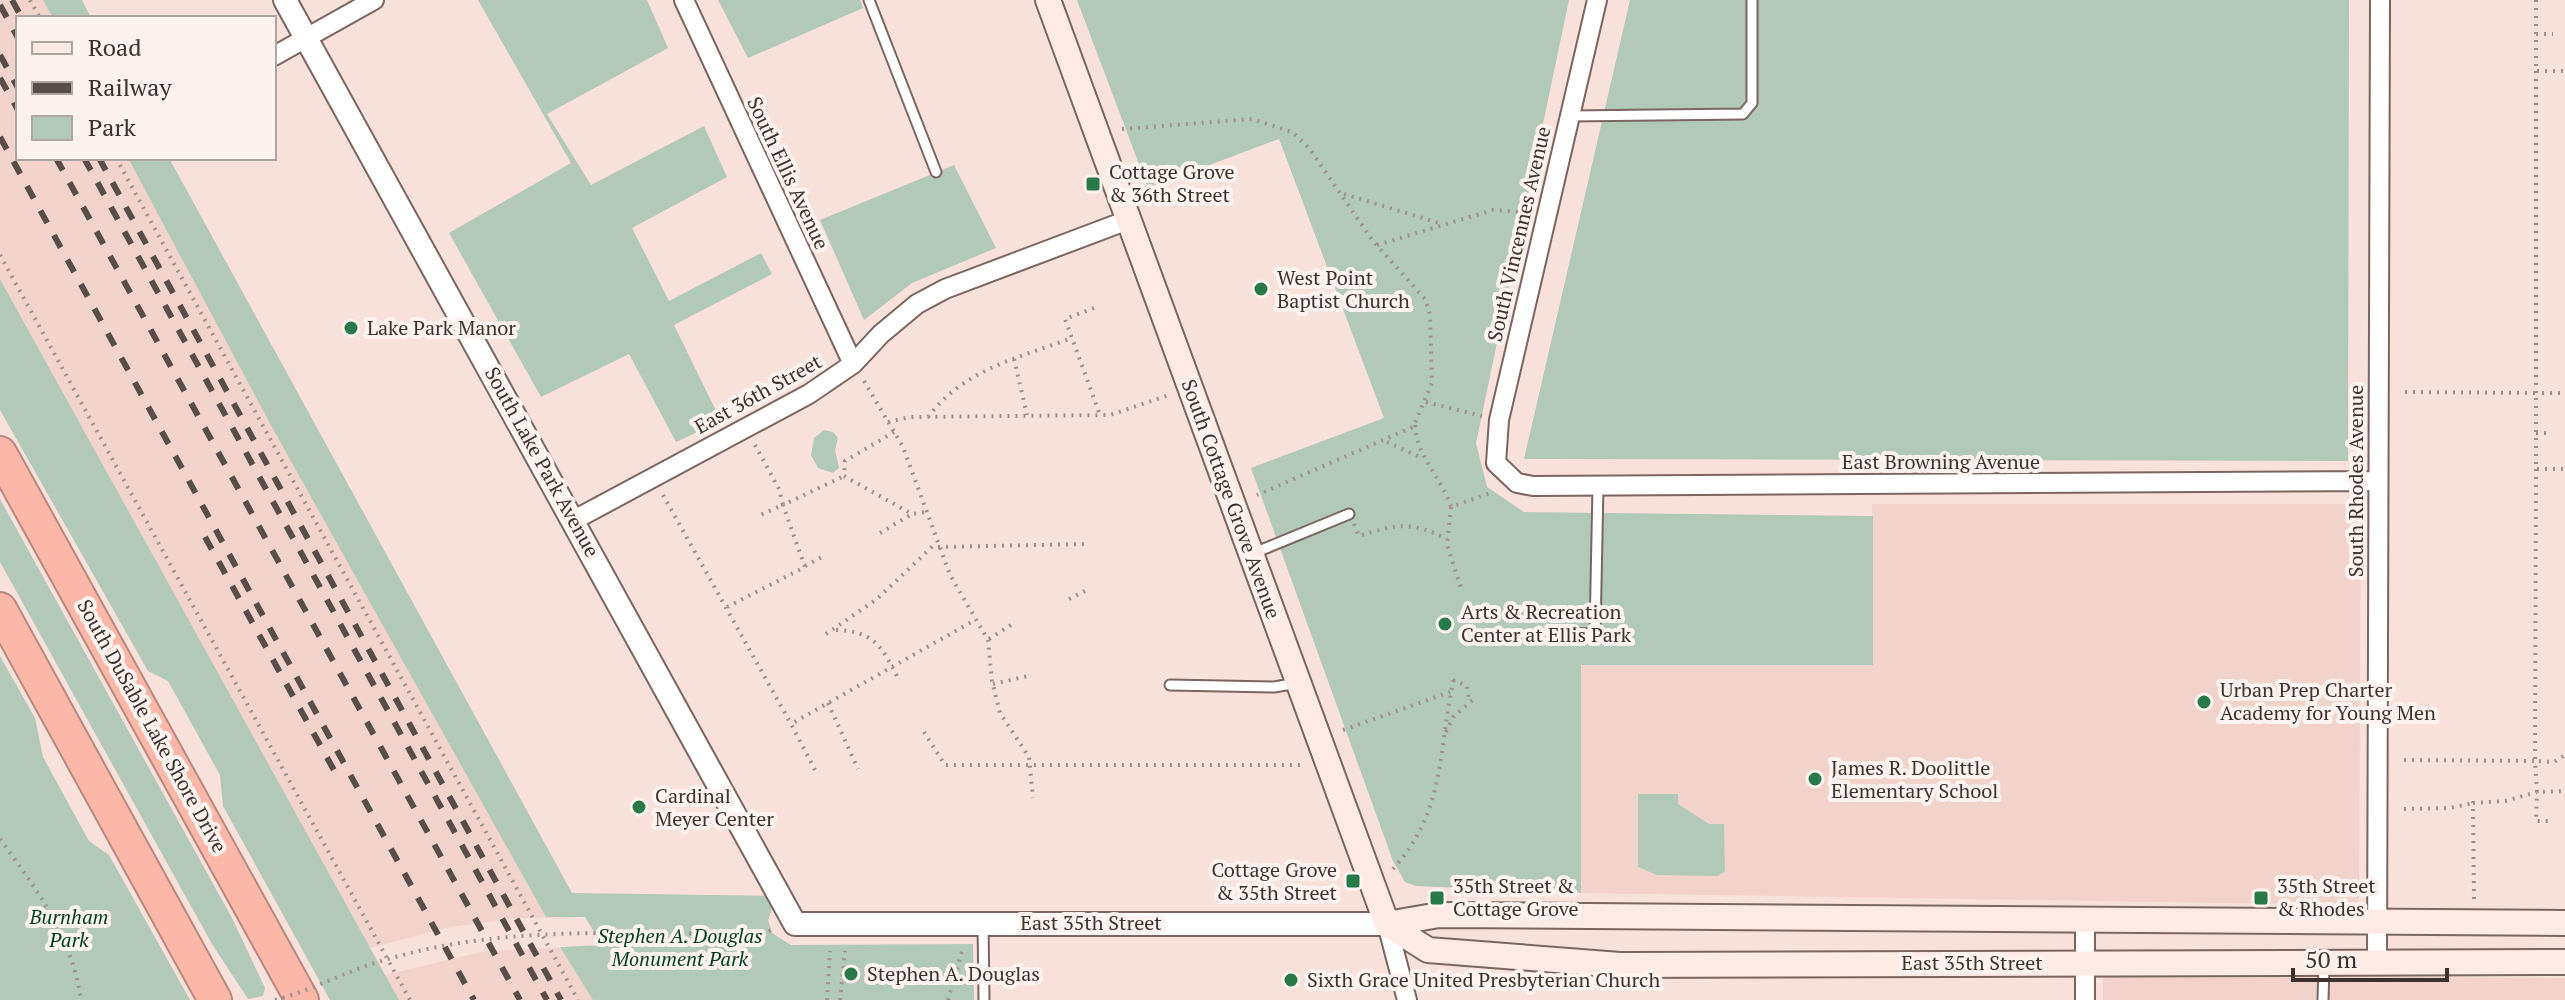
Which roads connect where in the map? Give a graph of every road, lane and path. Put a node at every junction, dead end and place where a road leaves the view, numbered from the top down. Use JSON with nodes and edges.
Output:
{"nodes":[{"id":1,"x":285,"y":0,"type":"edge"},
{"id":2,"x":374,"y":0,"type":"edge"},
{"id":3,"x":869,"y":0,"type":"edge"},
{"id":4,"x":1048,"y":0,"type":"edge"},
{"id":5,"x":1597,"y":0,"type":"edge"},
{"id":6,"x":1752,"y":0,"type":"edge"},
{"id":7,"x":2380,"y":0,"type":"edge"},
{"id":8,"x":2536,"y":0,"type":"edge"},
{"id":9,"x":690,"y":2,"type":"edge"},
{"id":10,"x":2536,"y":34,"type":"junction"},
{"id":11,"x":2553,"y":34,"type":"dead end"},
{"id":12,"x":306,"y":38,"type":"junction"},
{"id":13,"x":276,"y":55,"type":"edge"},
{"id":14,"x":2536,"y":71,"type":"junction"},
{"id":15,"x":2565,"y":71,"type":"edge"},
{"id":16,"x":1570,"y":116,"type":"junction"},
{"id":17,"x":1122,"y":129,"type":"dead end"},
{"id":18,"x":117,"y":160,"type":"edge"},
{"id":19,"x":936,"y":172,"type":"dead end"},
{"id":20,"x":1344,"y":194,"type":"junction"},
{"id":21,"x":1522,"y":212,"type":"dead end"},
{"id":22,"x":1128,"y":220,"type":"junction"},
{"id":23,"x":1444,"y":224,"type":"junction"},
{"id":24,"x":1377,"y":245,"type":"junction"},
{"id":25,"x":0,"y":255,"type":"edge"},
{"id":26,"x":1094,"y":308,"type":"dead end"},
{"id":27,"x":1072,"y":338,"type":"junction"},
{"id":28,"x":1014,"y":359,"type":"junction"},
{"id":29,"x":853,"y":364,"type":"junction"},
{"id":30,"x":864,"y":381,"type":"dead end"},
{"id":31,"x":2405,"y":392,"type":"dead end"},
{"id":32,"x":2536,"y":393,"type":"junction"},
{"id":33,"x":2565,"y":393,"type":"edge"},
{"id":34,"x":1169,"y":395,"type":"dead end"},
{"id":35,"x":1426,"y":402,"type":"junction"},
{"id":36,"x":1100,"y":415,"type":"junction"},
{"id":37,"x":1028,"y":416,"type":"junction"},
{"id":38,"x":928,"y":417,"type":"junction"},
{"id":39,"x":1484,"y":417,"type":"dead end"},
{"id":40,"x":888,"y":422,"type":"junction"},
{"id":41,"x":1415,"y":423,"type":"junction"},
{"id":42,"x":894,"y":432,"type":"junction"},
{"id":43,"x":2536,"y":433,"type":"junction"},
{"id":44,"x":2552,"y":433,"type":"dead end"},
{"id":45,"x":1385,"y":441,"type":"junction"},
{"id":46,"x":755,"y":445,"type":"dead end"},
{"id":47,"x":0,"y":453,"type":"edge"},
{"id":48,"x":1422,"y":458,"type":"junction"},
{"id":49,"x":2536,"y":469,"type":"junction"},
{"id":50,"x":2565,"y":469,"type":"edge"},
{"id":51,"x":1506,"y":475,"type":"joint"},
{"id":52,"x":844,"y":476,"type":"junction"},
{"id":53,"x":2378,"y":481,"type":"junction"},
{"id":54,"x":1598,"y":486,"type":"junction"},
{"id":55,"x":1490,"y":493,"type":"dead end"},
{"id":56,"x":663,"y":495,"type":"dead end"},
{"id":57,"x":1257,"y":495,"type":"dead end"},
{"id":58,"x":783,"y":505,"type":"junction"},
{"id":59,"x":1451,"y":507,"type":"junction"},
{"id":60,"x":926,"y":512,"type":"junction"},
{"id":61,"x":912,"y":514,"type":"junction"},
{"id":62,"x":1349,"y":514,"type":"joint"},
{"id":63,"x":760,"y":515,"type":"dead end"},
{"id":64,"x":574,"y":520,"type":"junction"},
{"id":65,"x":880,"y":533,"type":"dead end"},
{"id":66,"x":1447,"y":539,"type":"junction"},
{"id":67,"x":1089,"y":544,"type":"dead end"},
{"id":68,"x":937,"y":545,"type":"junction"},
{"id":69,"x":1251,"y":554,"type":"junction"},
{"id":70,"x":824,"y":556,"type":"dead end"},
{"id":71,"x":805,"y":567,"type":"junction"},
{"id":72,"x":1085,"y":591,"type":"dead end"},
{"id":73,"x":1462,"y":591,"type":"dead end"},
{"id":74,"x":1069,"y":599,"type":"dead end"},
{"id":75,"x":726,"y":608,"type":"junction"},
{"id":76,"x":0,"y":609,"type":"edge"},
{"id":77,"x":975,"y":620,"type":"junction"},
{"id":78,"x":1014,"y":623,"type":"dead end"},
{"id":79,"x":834,"y":630,"type":"junction"},
{"id":80,"x":1555,"y":633,"type":"dead end"},
{"id":81,"x":826,"y":634,"type":"dead end"},
{"id":82,"x":988,"y":640,"type":"junction"},
{"id":83,"x":893,"y":667,"type":"junction"},
{"id":84,"x":1032,"y":675,"type":"dead end"},
{"id":85,"x":898,"y":678,"type":"dead end"},
{"id":86,"x":1298,"y":683,"type":"junction"},
{"id":87,"x":993,"y":684,"type":"junction"},
{"id":88,"x":1170,"y":685,"type":"dead end"},
{"id":89,"x":1450,"y":692,"type":"junction"},
{"id":90,"x":1476,"y":697,"type":"dead end"},
{"id":91,"x":1469,"y":700,"type":"junction"},
{"id":92,"x":828,"y":703,"type":"junction"},
{"id":93,"x":791,"y":724,"type":"junction"},
{"id":94,"x":1343,"y":730,"type":"dead end"},
{"id":95,"x":924,"y":732,"type":"dead end"},
{"id":96,"x":1445,"y":734,"type":"junction"},
{"id":97,"x":2565,"y":755,"type":"edge"},
{"id":98,"x":2404,"y":760,"type":"dead end"},
{"id":99,"x":2535,"y":761,"type":"junction"},
{"id":100,"x":1032,"y":765,"type":"junction"},
{"id":101,"x":1304,"y":765,"type":"dead end"},
{"id":102,"x":858,"y":769,"type":"dead end"},
{"id":103,"x":815,"y":770,"type":"dead end"},
{"id":104,"x":2565,"y":791,"type":"edge"},
{"id":105,"x":2537,"y":792,"type":"junction"},
{"id":106,"x":1033,"y":798,"type":"dead end"},
{"id":107,"x":2473,"y":803,"type":"junction"},
{"id":108,"x":2404,"y":809,"type":"dead end"},
{"id":109,"x":2551,"y":821,"type":"dead end"},
{"id":110,"x":0,"y":839,"type":"edge"},
{"id":111,"x":1393,"y":869,"type":"dead end"},
{"id":112,"x":2474,"y":899,"type":"dead end"},
{"id":113,"x":2085,"y":921,"type":"junction"},
{"id":114,"x":2377,"y":922,"type":"junction"},
{"id":115,"x":983,"y":923,"type":"junction"},
{"id":116,"x":2565,"y":923,"type":"edge"},
{"id":117,"x":795,"y":924,"type":"junction"},
{"id":118,"x":1387,"y":924,"type":"junction"},
{"id":119,"x":830,"y":951,"type":"dead end"},
{"id":120,"x":845,"y":951,"type":"dead end"},
{"id":121,"x":962,"y":951,"type":"dead end"},
{"id":122,"x":2324,"y":961,"type":"junction"},
{"id":123,"x":2085,"y":962,"type":"junction"},
{"id":124,"x":2377,"y":962,"type":"junction"},
{"id":125,"x":2565,"y":962,"type":"edge"},
{"id":126,"x":81,"y":1000,"type":"edge"},
{"id":127,"x":215,"y":1000,"type":"edge"},
{"id":128,"x":275,"y":1000,"type":"edge"},
{"id":129,"x":302,"y":1000,"type":"edge"},
{"id":130,"x":410,"y":1000,"type":"edge"},
{"id":131,"x":578,"y":1000,"type":"edge"},
{"id":132,"x":827,"y":1000,"type":"edge"},
{"id":133,"x":840,"y":1000,"type":"edge"},
{"id":134,"x":948,"y":1000,"type":"edge"},
{"id":135,"x":984,"y":1000,"type":"edge"},
{"id":136,"x":1407,"y":1000,"type":"edge"},
{"id":137,"x":2085,"y":1000,"type":"edge"},
{"id":138,"x":2323,"y":1000,"type":"edge"}],
"edges":[{"from":1,"to":12,"type":"street","name":"South Lake Park Avenue"},
{"from":2,"to":12,"type":"street"},
{"from":3,"to":19,"type":"lane"},
{"from":4,"to":22,"type":"main road","name":"South Cottage Grove Avenue"},
{"from":5,"to":16,"type":"street","name":"South Vincennes Avenue"},
{"from":6,"to":16,"type":"lane"},
{"from":7,"to":53,"type":"street","name":"South Rhodes Avenue"},
{"from":8,"to":10,"type":"path"},
{"from":9,"to":29,"type":"street","name":"South Ellis Avenue"},
{"from":10,"to":11,"type":"path"},
{"from":10,"to":14,"type":"path"},
{"from":12,"to":13,"type":"street"},
{"from":12,"to":64,"type":"street","name":"South Lake Park Avenue"},
{"from":14,"to":15,"type":"path"},
{"from":14,"to":32,"type":"path"},
{"from":16,"to":51,"type":"street","name":"South Vincennes Avenue"},
{"from":17,"to":20,"type":"path"},
{"from":18,"to":131,"type":"path"},
{"from":20,"to":23,"type":"path"},
{"from":20,"to":24,"type":"path"},
{"from":21,"to":23,"type":"path"},
{"from":22,"to":29,"type":"street","name":"East 36th Street"},
{"from":22,"to":69,"type":"main road","name":"South Cottage Grove Avenue"},
{"from":23,"to":24,"type":"path"},
{"from":24,"to":35,"type":"path"},
{"from":25,"to":130,"type":"path"},
{"from":26,"to":27,"type":"path"},
{"from":27,"to":28,"type":"path"},
{"from":27,"to":36,"type":"path"},
{"from":28,"to":37,"type":"path"},
{"from":28,"to":38,"type":"path"},
{"from":29,"to":64,"type":"street","name":"East 36th Street"},
{"from":30,"to":40,"type":"path"},
{"from":31,"to":32,"type":"path"},
{"from":32,"to":33,"type":"path"},
{"from":32,"to":43,"type":"path"},
{"from":34,"to":36,"type":"path"},
{"from":35,"to":39,"type":"path"},
{"from":35,"to":41,"type":"path"},
{"from":36,"to":37,"type":"path"},
{"from":37,"to":38,"type":"path"},
{"from":38,"to":40,"type":"path"},
{"from":40,"to":42,"type":"path"},
{"from":41,"to":45,"type":"path"},
{"from":41,"to":48,"type":"path"},
{"from":42,"to":52,"type":"path"},
{"from":42,"to":60,"type":"path"},
{"from":43,"to":44,"type":"path"},
{"from":43,"to":49,"type":"path"},
{"from":45,"to":48,"type":"path"},
{"from":45,"to":57,"type":"path"},
{"from":46,"to":58,"type":"path"},
{"from":47,"to":129,"type":"highway","name":"South DuSable Lake Shore Drive"},
{"from":48,"to":59,"type":"path"},
{"from":49,"to":50,"type":"path"},
{"from":49,"to":99,"type":"path"},
{"from":51,"to":54,"type":"street","name":"East Browning Avenue"},
{"from":52,"to":58,"type":"path"},
{"from":52,"to":61,"type":"path"},
{"from":53,"to":54,"type":"street","name":"East Browning Avenue"},
{"from":53,"to":114,"type":"street","name":"South Rhodes Avenue"},
{"from":54,"to":80,"type":"lane"},
{"from":55,"to":59,"type":"path"},
{"from":56,"to":75,"type":"path"},
{"from":58,"to":63,"type":"path"},
{"from":58,"to":71,"type":"path"},
{"from":59,"to":66,"type":"path"},
{"from":60,"to":61,"type":"path"},
{"from":60,"to":68,"type":"path"},
{"from":61,"to":65,"type":"path"},
{"from":62,"to":66,"type":"path"},
{"from":62,"to":69,"type":"lane"},
{"from":64,"to":117,"type":"street","name":"South Lake Park Avenue"},
{"from":66,"to":73,"type":"path"},
{"from":67,"to":68,"type":"path"},
{"from":68,"to":77,"type":"path"},
{"from":68,"to":79,"type":"path"},
{"from":69,"to":86,"type":"main road","name":"South Cottage Grove Avenue"},
{"from":70,"to":71,"type":"path"},
{"from":71,"to":75,"type":"path"},
{"from":72,"to":74,"type":"path"},
{"from":75,"to":93,"type":"path"},
{"from":76,"to":127,"type":"highway"},
{"from":77,"to":82,"type":"path"},
{"from":77,"to":83,"type":"path"},
{"from":78,"to":82,"type":"path"},
{"from":79,"to":81,"type":"path"},
{"from":79,"to":83,"type":"path"},
{"from":82,"to":87,"type":"path"},
{"from":83,"to":85,"type":"path"},
{"from":83,"to":92,"type":"path"},
{"from":84,"to":87,"type":"path"},
{"from":86,"to":88,"type":"lane"},
{"from":86,"to":118,"type":"main road","name":"South Cottage Grove Avenue"},
{"from":87,"to":100,"type":"path"},
{"from":89,"to":91,"type":"path"},
{"from":89,"to":94,"type":"path"},
{"from":89,"to":96,"type":"path"},
{"from":90,"to":91,"type":"path"},
{"from":91,"to":96,"type":"path"},
{"from":92,"to":93,"type":"path"},
{"from":92,"to":102,"type":"path"},
{"from":93,"to":103,"type":"path"},
{"from":95,"to":100,"type":"path"},
{"from":96,"to":111,"type":"path"},
{"from":97,"to":99,"type":"path"},
{"from":98,"to":99,"type":"path"},
{"from":99,"to":105,"type":"path"},
{"from":100,"to":101,"type":"path"},
{"from":100,"to":106,"type":"path"},
{"from":104,"to":105,"type":"path"},
{"from":105,"to":107,"type":"path"},
{"from":105,"to":109,"type":"path"},
{"from":107,"to":108,"type":"path"},
{"from":107,"to":112,"type":"path"},
{"from":110,"to":126,"type":"path"},
{"from":113,"to":114,"type":"main road","name":"East 35th Street"},
{"from":113,"to":118,"type":"main road","name":"East 35th Street"},
{"from":113,"to":123,"type":"street"},
{"from":114,"to":116,"type":"main road","name":"East 35th Street"},
{"from":114,"to":124,"type":"street","name":"South Rhodes Avenue"},
{"from":115,"to":117,"type":"street","name":"East 35th Street"},
{"from":115,"to":118,"type":"street","name":"East 35th Street"},
{"from":115,"to":135,"type":"lane"},
{"from":117,"to":128,"type":"path","bridge":true},
{"from":118,"to":123,"type":"main road","name":"East 35th Street"},
{"from":118,"to":136,"type":"street","name":"South Cottage Grove Avenue"},
{"from":119,"to":132,"type":"path"},
{"from":120,"to":133,"type":"path"},
{"from":121,"to":134,"type":"path"},
{"from":122,"to":123,"type":"main road","name":"East 35th Street"},
{"from":122,"to":124,"type":"main road","name":"East 35th Street"},
{"from":122,"to":138,"type":"lane"},
{"from":123,"to":137,"type":"street"},
{"from":124,"to":125,"type":"main road","name":"East 35th Street"}]}
